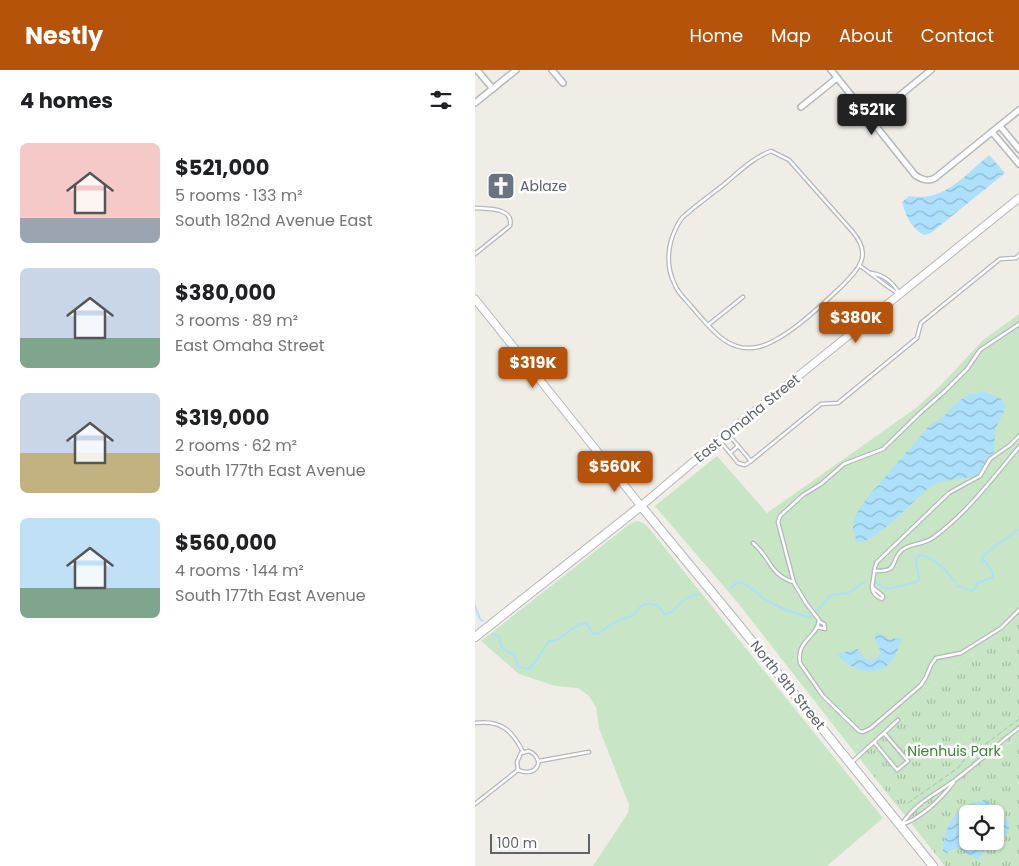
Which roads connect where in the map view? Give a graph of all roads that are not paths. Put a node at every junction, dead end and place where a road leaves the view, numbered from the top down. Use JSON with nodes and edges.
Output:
{"nodes":[{"id":1,"x":477,"y":70,"type":"edge"},
{"id":2,"x":516,"y":70,"type":"edge"},
{"id":3,"x":552,"y":70,"type":"edge"},
{"id":4,"x":831,"y":70,"type":"edge"},
{"id":5,"x":931,"y":70,"type":"edge"},
{"id":6,"x":837,"y":78,"type":"junction"},
{"id":7,"x":563,"y":83,"type":"dead end"},
{"id":8,"x":493,"y":89,"type":"junction"},
{"id":9,"x":475,"y":103,"type":"edge"},
{"id":10,"x":801,"y":108,"type":"dead end"},
{"id":11,"x":1019,"y":110,"type":"edge"},
{"id":12,"x":871,"y":119,"type":"junction"},
{"id":13,"x":999,"y":126,"type":"junction"},
{"id":14,"x":992,"y":132,"type":"junction"},
{"id":15,"x":1019,"y":149,"type":"edge"},
{"id":16,"x":1019,"y":164,"type":"edge"},
{"id":17,"x":1019,"y":198,"type":"edge"},
{"id":18,"x":475,"y":208,"type":"edge"},
{"id":19,"x":475,"y":254,"type":"edge"},
{"id":20,"x":1019,"y":255,"type":"edge"},
{"id":21,"x":860,"y":266,"type":"junction"},
{"id":22,"x":870,"y":272,"type":"junction"},
{"id":23,"x":900,"y":294,"type":"junction"},
{"id":24,"x":743,"y":297,"type":"dead end"},
{"id":25,"x":475,"y":299,"type":"edge"},
{"id":26,"x":1019,"y":324,"type":"edge"},
{"id":27,"x":708,"y":325,"type":"junction"},
{"id":28,"x":727,"y":434,"type":"junction"},
{"id":29,"x":1019,"y":436,"type":"edge"},
{"id":30,"x":719,"y":440,"type":"junction"},
{"id":31,"x":738,"y":446,"type":"junction"},
{"id":32,"x":1019,"y":447,"type":"edge"},
{"id":33,"x":730,"y":453,"type":"junction"},
{"id":34,"x":751,"y":462,"type":"junction"},
{"id":35,"x":641,"y":506,"type":"junction"},
{"id":36,"x":753,"y":543,"type":"dead end"},
{"id":37,"x":874,"y":571,"type":"junction"},
{"id":38,"x":794,"y":583,"type":"junction"},
{"id":39,"x":872,"y":587,"type":"junction"},
{"id":40,"x":1019,"y":610,"type":"edge"},
{"id":41,"x":819,"y":622,"type":"junction"},
{"id":42,"x":817,"y":627,"type":"junction"},
{"id":43,"x":475,"y":637,"type":"edge"},
{"id":44,"x":898,"y":720,"type":"dead end"},
{"id":45,"x":475,"y":724,"type":"edge"},
{"id":46,"x":1019,"y":728,"type":"edge"},
{"id":47,"x":884,"y":733,"type":"junction"},
{"id":48,"x":874,"y":742,"type":"junction"},
{"id":49,"x":523,"y":752,"type":"junction"},
{"id":50,"x":589,"y":752,"type":"dead end"},
{"id":51,"x":539,"y":761,"type":"junction"},
{"id":52,"x":851,"y":763,"type":"junction"},
{"id":53,"x":518,"y":770,"type":"junction"},
{"id":54,"x":955,"y":780,"type":"junction"},
{"id":55,"x":475,"y":804,"type":"edge"},
{"id":56,"x":901,"y":826,"type":"junction"},
{"id":57,"x":933,"y":866,"type":"edge"}],
"edges":[{"from":1,"to":8,"type":"street"},
{"from":2,"to":8,"type":"street"},
{"from":3,"to":7,"type":"street"},
{"from":4,"to":6,"type":"street"},
{"from":5,"to":12,"type":"street"},
{"from":6,"to":10,"type":"street"},
{"from":6,"to":12,"type":"street"},
{"from":8,"to":9,"type":"street"},
{"from":11,"to":13,"type":"street"},
{"from":12,"to":14,"type":"street"},
{"from":13,"to":14,"type":"street"},
{"from":13,"to":15,"type":"street"},
{"from":14,"to":16,"type":"street"},
{"from":17,"to":23,"type":"street","name":"East Omaha Street"},
{"from":18,"to":19,"type":"lane"},
{"from":20,"to":34,"type":"lane"},
{"from":21,"to":22,"type":"lane"},
{"from":21,"to":27,"type":"lane"},
{"from":21,"to":27,"type":"lane"},
{"from":22,"to":23,"type":"lane"},
{"from":22,"to":23,"type":"lane"},
{"from":23,"to":28,"type":"street","name":"East Omaha Street"},
{"from":24,"to":27,"type":"lane"},
{"from":25,"to":35,"type":"street"},
{"from":26,"to":38,"type":"lane"},
{"from":28,"to":30,"type":"street","name":"East Omaha Street"},
{"from":28,"to":31,"type":"lane"},
{"from":29,"to":37,"type":"lane"},
{"from":30,"to":33,"type":"lane"},
{"from":30,"to":35,"type":"street","name":"East Omaha Street"},
{"from":31,"to":33,"type":"lane"},
{"from":31,"to":34,"type":"lane"},
{"from":32,"to":37,"type":"lane"},
{"from":33,"to":34,"type":"lane"},
{"from":35,"to":43,"type":"main road","name":"East Omaha Street"},
{"from":35,"to":52,"type":"main road","name":"North 9th Street"},
{"from":36,"to":38,"type":"lane"},
{"from":37,"to":39,"type":"lane"},
{"from":38,"to":41,"type":"lane"},
{"from":39,"to":39,"type":"lane"},
{"from":40,"to":42,"type":"lane"},
{"from":41,"to":42,"type":"lane"},
{"from":41,"to":42,"type":"lane"},
{"from":44,"to":47,"type":"lane"},
{"from":45,"to":49,"type":"lane"},
{"from":46,"to":54,"type":"lane"},
{"from":47,"to":48,"type":"lane"},
{"from":47,"to":48,"type":"lane"},
{"from":48,"to":52,"type":"lane"},
{"from":49,"to":51,"type":"lane"},
{"from":49,"to":53,"type":"lane"},
{"from":50,"to":51,"type":"lane"},
{"from":51,"to":53,"type":"lane"},
{"from":52,"to":56,"type":"main road","name":"North 9th Street"},
{"from":53,"to":55,"type":"lane"},
{"from":54,"to":56,"type":"lane"},
{"from":54,"to":56,"type":"lane"},
{"from":56,"to":57,"type":"main road","name":"North 9th Street"}]}
